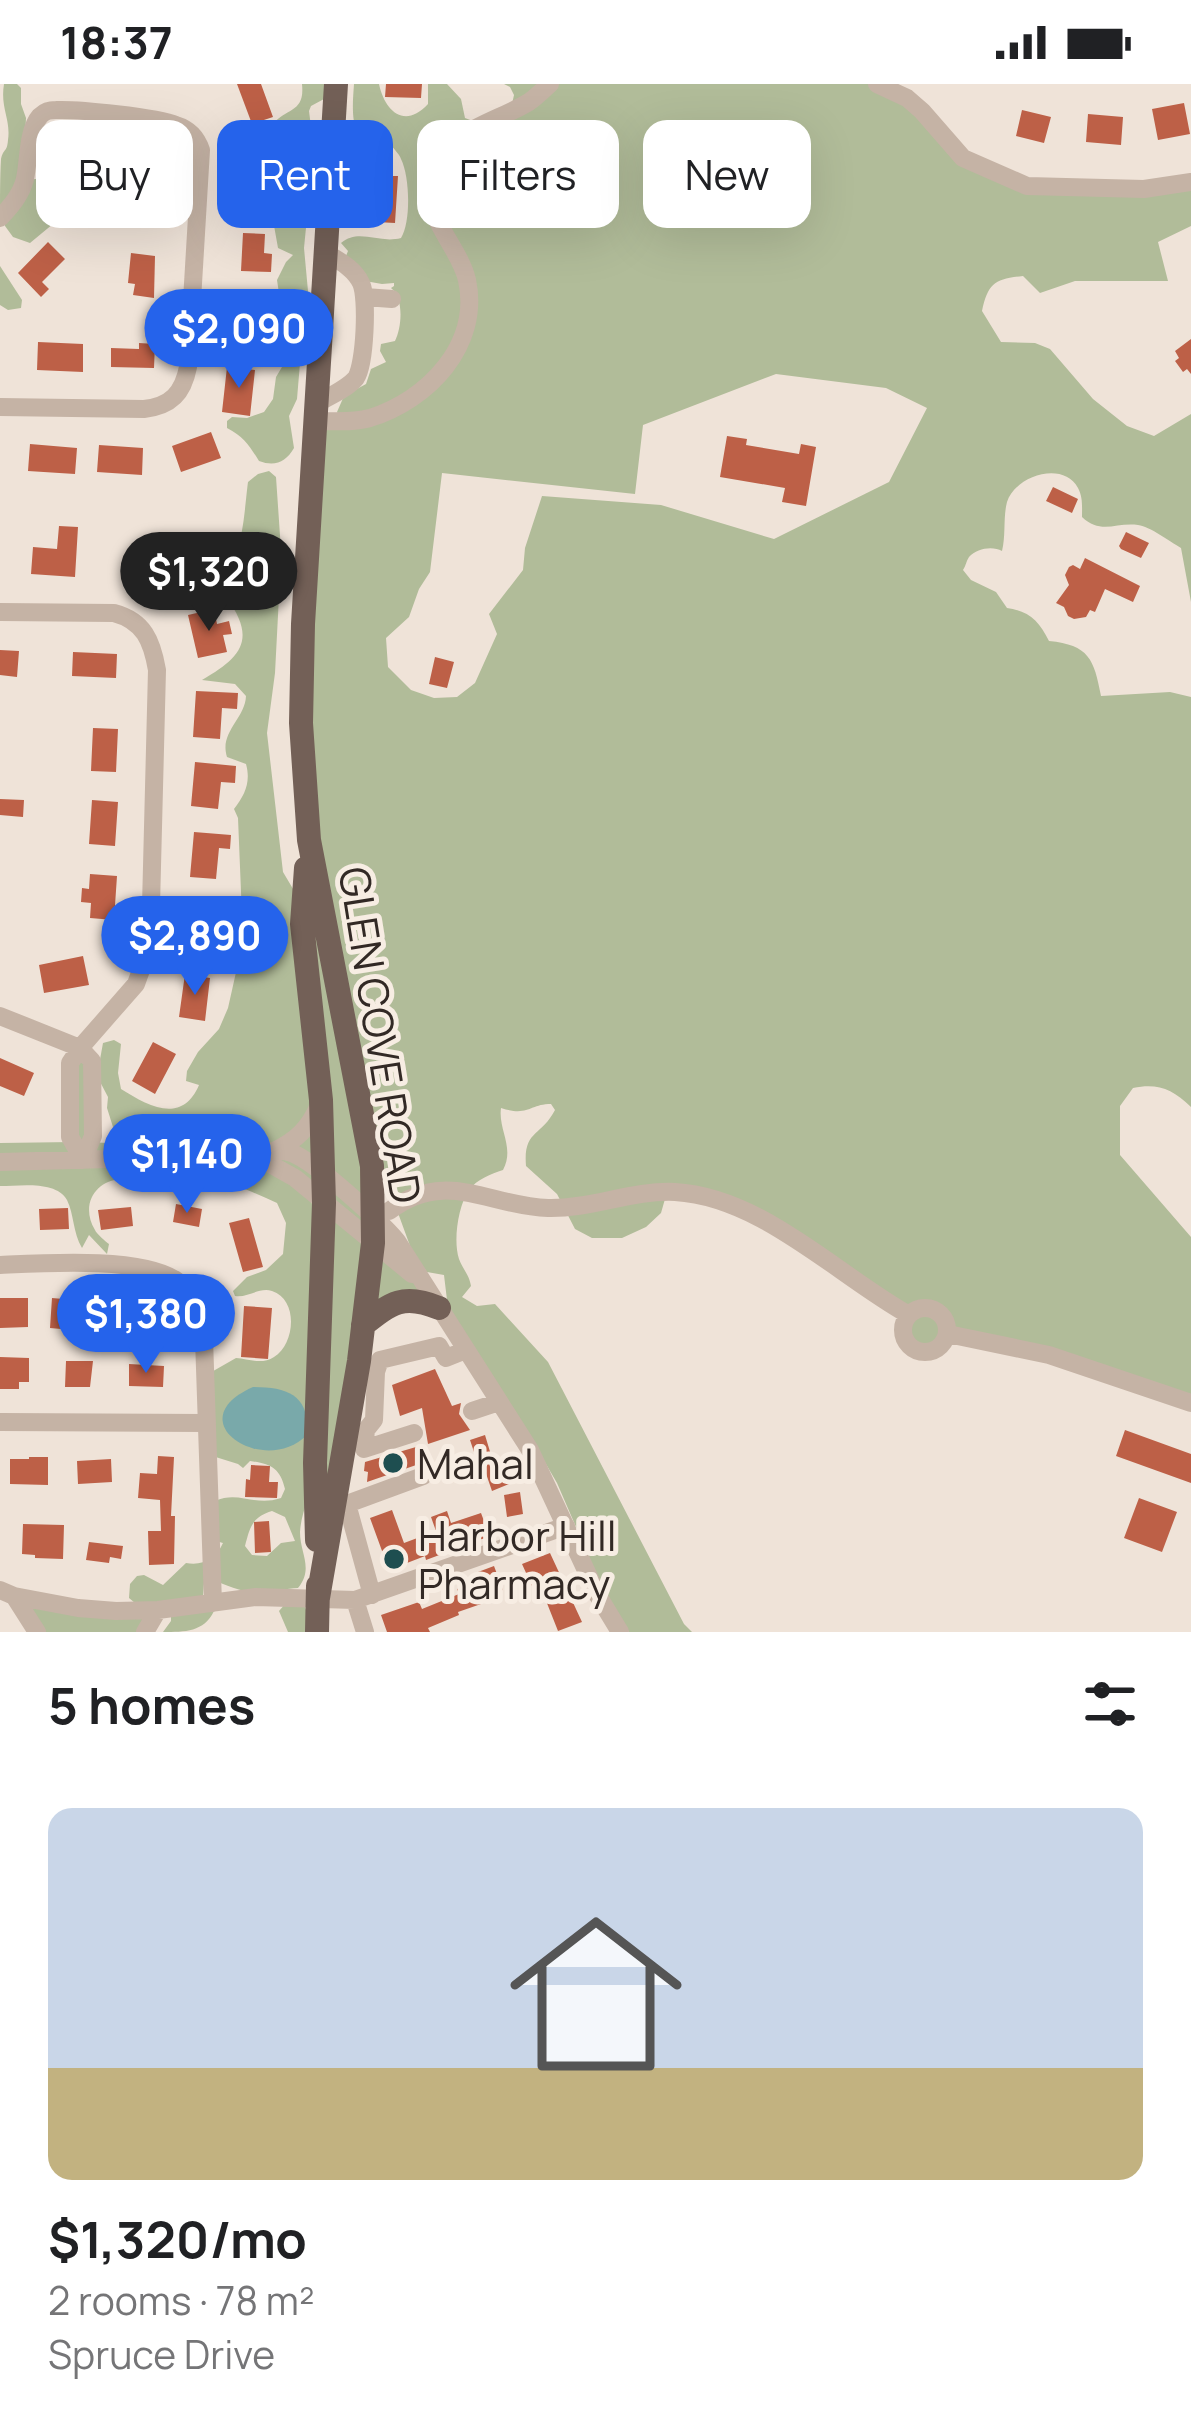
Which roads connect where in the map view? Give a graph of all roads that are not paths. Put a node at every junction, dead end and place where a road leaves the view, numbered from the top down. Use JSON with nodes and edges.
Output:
{"nodes":[{"id":1,"x":336,"y":84,"type":"edge"},
{"id":2,"x":550,"y":84,"type":"edge"},
{"id":3,"x":877,"y":84,"type":"edge"},
{"id":4,"x":1191,"y":182,"type":"edge"},
{"id":5,"x":0,"y":218,"type":"edge"},
{"id":6,"x":325,"y":252,"type":"junction"},
{"id":7,"x":365,"y":297,"type":"junction"},
{"id":8,"x":392,"y":299,"type":"dead end"},
{"id":9,"x":0,"y":407,"type":"edge"},
{"id":10,"x":315,"y":412,"type":"junction"},
{"id":11,"x":0,"y":612,"type":"edge"},
{"id":12,"x":309,"y":840,"type":"junction"},
{"id":13,"x":0,"y":1016,"type":"edge"},
{"id":14,"x":80,"y":1048,"type":"junction"},
{"id":15,"x":321,"y":1100,"type":"junction"},
{"id":16,"x":274,"y":1151,"type":"junction"},
{"id":17,"x":254,"y":1155,"type":"junction"},
{"id":18,"x":83,"y":1160,"type":"junction"},
{"id":19,"x":0,"y":1162,"type":"edge"},
{"id":20,"x":321,"y":1174,"type":"junction"},
{"id":21,"x":324,"y":1203,"type":"junction"},
{"id":22,"x":381,"y":1214,"type":"junction"},
{"id":23,"x":373,"y":1243,"type":"junction"},
{"id":24,"x":0,"y":1265,"type":"edge"},
{"id":25,"x":425,"y":1285,"type":"junction"},
{"id":26,"x":439,"y":1308,"type":"junction"},
{"id":27,"x":909,"y":1315,"type":"junction"},
{"id":28,"x":948,"y":1334,"type":"junction"},
{"id":29,"x":368,"y":1344,"type":"junction"},
{"id":30,"x":466,"y":1350,"type":"junction"},
{"id":31,"x":500,"y":1402,"type":"junction"},
{"id":32,"x":1191,"y":1402,"type":"edge"},
{"id":33,"x":472,"y":1411,"type":"dead end"},
{"id":34,"x":0,"y":1422,"type":"edge"},
{"id":35,"x":205,"y":1423,"type":"junction"},
{"id":36,"x":414,"y":1433,"type":"dead end"},
{"id":37,"x":353,"y":1452,"type":"junction"},
{"id":38,"x":423,"y":1476,"type":"dead end"},
{"id":39,"x":341,"y":1503,"type":"junction"},
{"id":40,"x":566,"y":1526,"type":"junction"},
{"id":41,"x":7,"y":1593,"type":"edge"},
{"id":42,"x":364,"y":1597,"type":"junction"},
{"id":43,"x":318,"y":1598,"type":"junction"},
{"id":44,"x":213,"y":1603,"type":"junction"},
{"id":45,"x":158,"y":1610,"type":"junction"},
{"id":46,"x":37,"y":1632,"type":"edge"},
{"id":47,"x":145,"y":1632,"type":"edge"},
{"id":48,"x":317,"y":1632,"type":"edge"},
{"id":49,"x":365,"y":1632,"type":"edge"},
{"id":50,"x":620,"y":1632,"type":"edge"}],
"edges":[{"from":1,"to":6,"type":"main road","name":"GLEN COVE ROAD"},
{"from":2,"to":10,"type":"street"},
{"from":3,"to":4,"type":"street"},
{"from":5,"to":9,"type":"street"},
{"from":6,"to":7,"type":"street"},
{"from":6,"to":10,"type":"main road","name":"GLEN COVE ROAD"},
{"from":7,"to":8,"type":"street"},
{"from":7,"to":10,"type":"street"},
{"from":10,"to":12,"type":"main road","name":"GLEN COVE ROAD"},
{"from":11,"to":14,"type":"street"},
{"from":12,"to":15,"type":"main road","name":"GLEN COVE ROAD"},
{"from":12,"to":22,"type":"main road","name":"GLEN COVE ROAD"},
{"from":13,"to":14,"type":"street"},
{"from":14,"to":18,"type":"street"},
{"from":15,"to":16,"type":"street"},
{"from":15,"to":20,"type":"main road","name":"GLEN COVE ROAD"},
{"from":16,"to":17,"type":"street"},
{"from":16,"to":20,"type":"street"},
{"from":17,"to":18,"type":"street"},
{"from":17,"to":21,"type":"street"},
{"from":18,"to":19,"type":"street"},
{"from":20,"to":21,"type":"main road","name":"GLEN COVE ROAD"},
{"from":20,"to":22,"type":"street"},
{"from":21,"to":23,"type":"street"},
{"from":21,"to":43,"type":"main road","name":"GLEN COVE ROAD"},
{"from":22,"to":23,"type":"main road","name":"GLEN COVE ROAD"},
{"from":22,"to":25,"type":"street"},
{"from":22,"to":27,"type":"street"},
{"from":23,"to":25,"type":"street"},
{"from":23,"to":29,"type":"main road","name":"GLEN COVE ROAD"},
{"from":24,"to":35,"type":"street"},
{"from":25,"to":26,"type":"street"},
{"from":26,"to":29,"type":"main road"},
{"from":26,"to":30,"type":"street"},
{"from":27,"to":28,"type":"street"},
{"from":27,"to":28,"type":"street"},
{"from":28,"to":32,"type":"street"},
{"from":29,"to":30,"type":"street"},
{"from":29,"to":37,"type":"main road","name":"GLEN COVE ROAD"},
{"from":30,"to":31,"type":"street"},
{"from":31,"to":33,"type":"street"},
{"from":31,"to":40,"type":"street"},
{"from":34,"to":35,"type":"street"},
{"from":35,"to":44,"type":"street"},
{"from":36,"to":37,"type":"street"},
{"from":37,"to":39,"type":"main road","name":"GLEN COVE ROAD"},
{"from":38,"to":39,"type":"street"},
{"from":39,"to":42,"type":"street"},
{"from":39,"to":43,"type":"main road","name":"GLEN COVE ROAD"},
{"from":40,"to":42,"type":"street"},
{"from":40,"to":50,"type":"street"},
{"from":41,"to":45,"type":"street"},
{"from":41,"to":46,"type":"street"},
{"from":42,"to":43,"type":"street"},
{"from":42,"to":49,"type":"street"},
{"from":43,"to":44,"type":"street"},
{"from":43,"to":48,"type":"main road","name":"GLEN COVE ROAD"},
{"from":44,"to":45,"type":"street"},
{"from":45,"to":47,"type":"street"}]}
